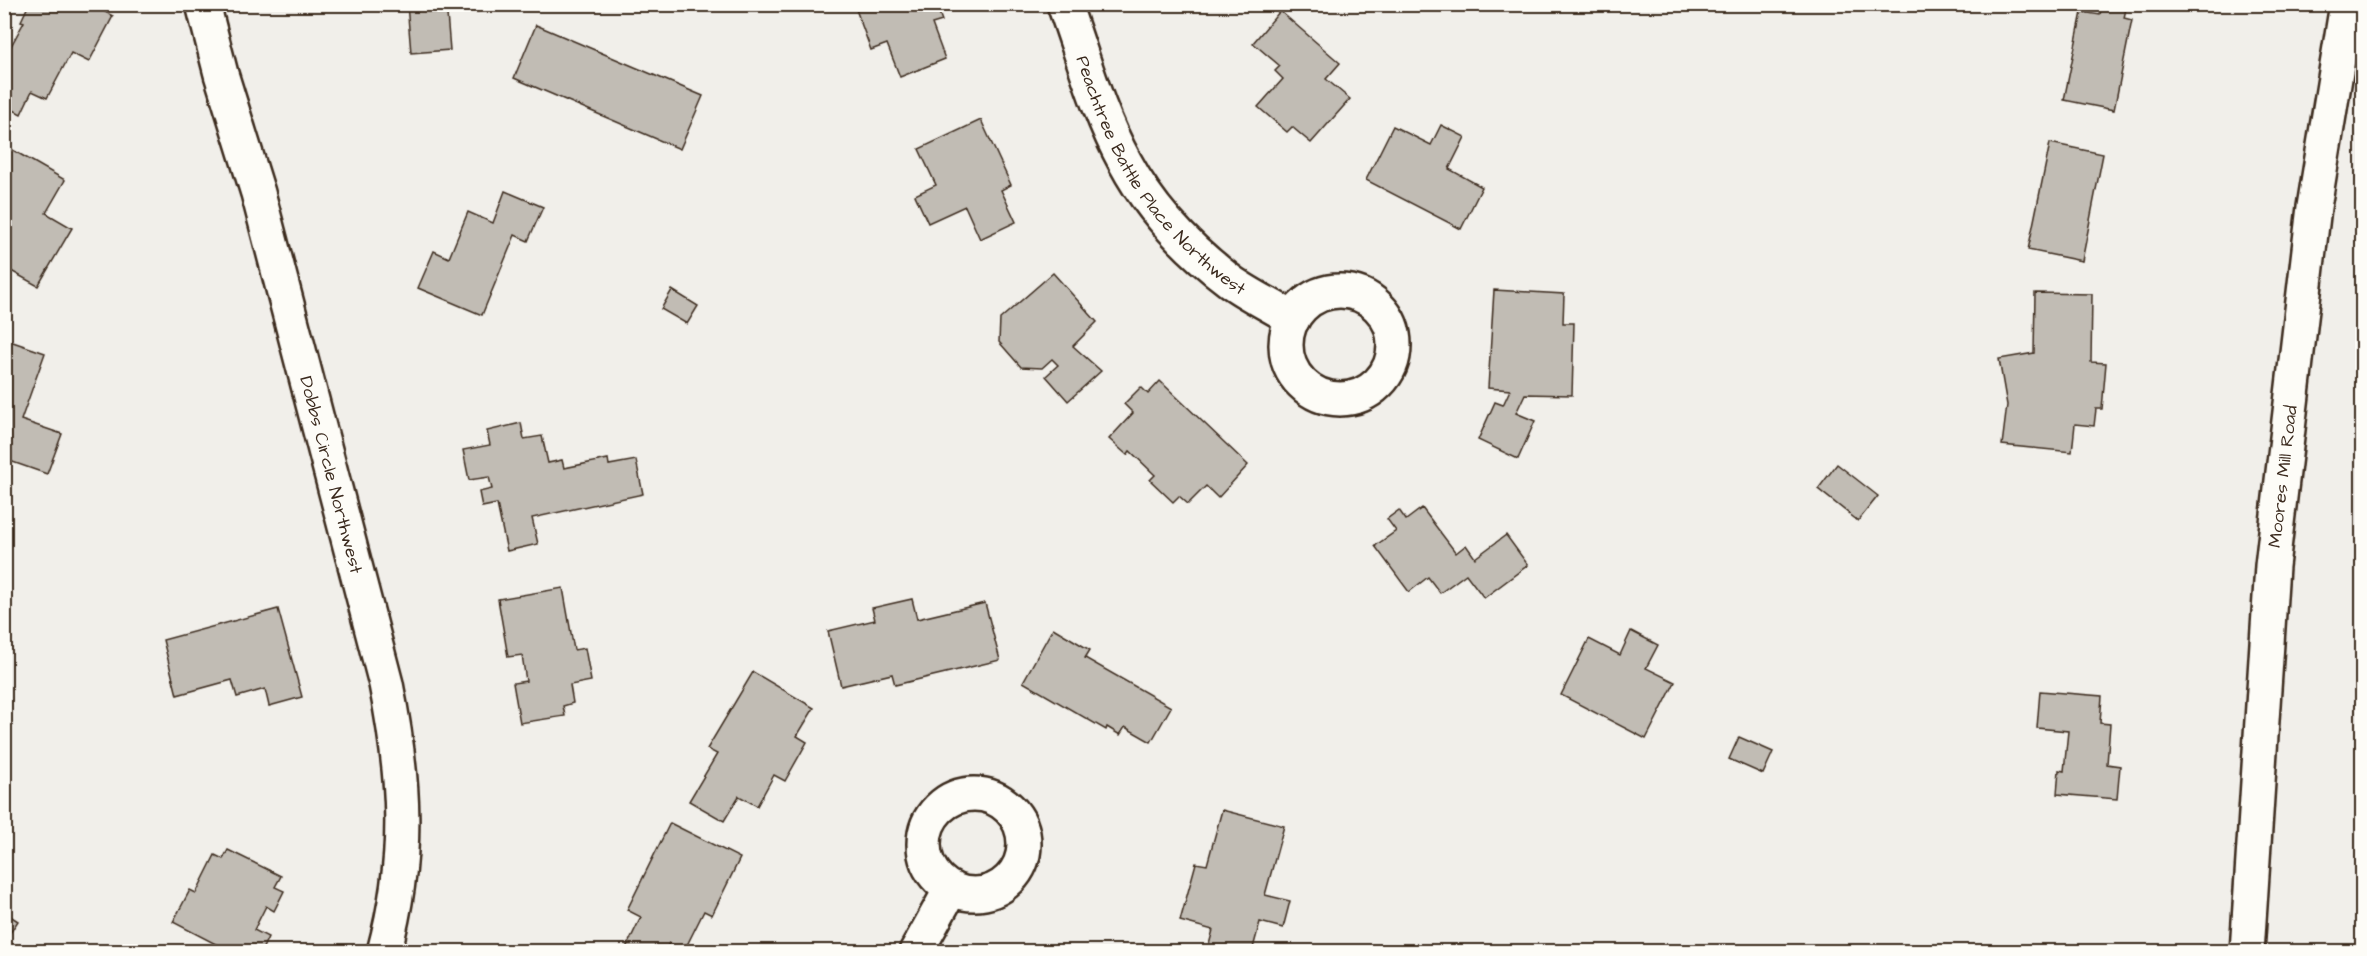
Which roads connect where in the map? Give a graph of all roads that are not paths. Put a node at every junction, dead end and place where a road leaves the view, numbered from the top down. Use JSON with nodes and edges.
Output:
{"nodes":[{"id":1,"x":202,"y":4,"type":"edge"},
{"id":2,"x":1064,"y":4,"type":"edge"},
{"id":3,"x":2347,"y":4,"type":"edge"},
{"id":4,"x":1293,"y":319,"type":"dead end"},
{"id":5,"x":951,"y":889,"type":"dead end"},
{"id":6,"x":384,"y":951,"type":"edge"},
{"id":7,"x":916,"y":951,"type":"edge"},
{"id":8,"x":2247,"y":951,"type":"edge"}],
"edges":[{"from":1,"to":6,"type":"street","name":"Dobbs Circle Northwest"},
{"from":2,"to":4,"type":"street","name":"Peachtree Battle Place Northwest"},
{"from":3,"to":8,"type":"street","name":"Moores Mill Road"},
{"from":5,"to":7,"type":"street"}]}
